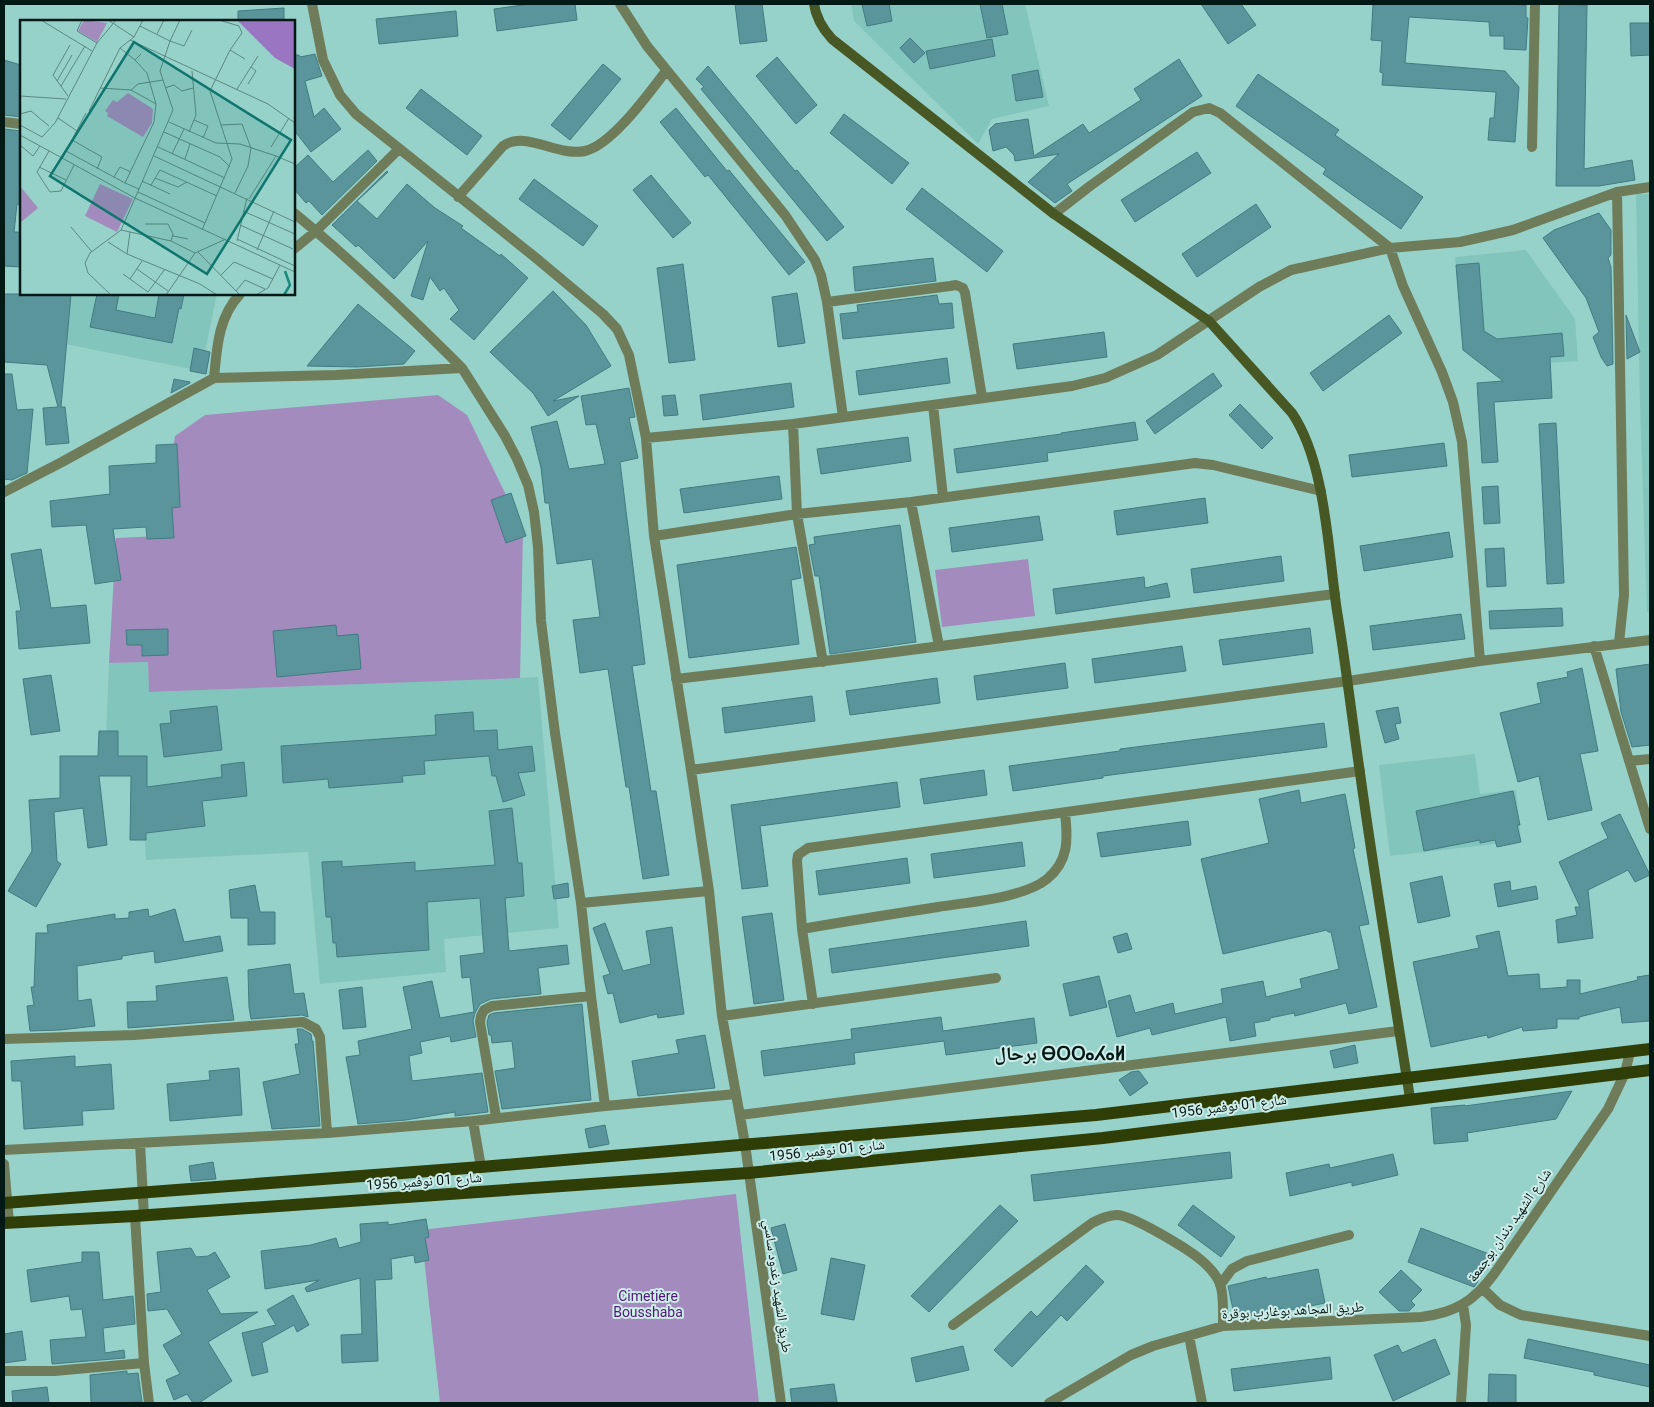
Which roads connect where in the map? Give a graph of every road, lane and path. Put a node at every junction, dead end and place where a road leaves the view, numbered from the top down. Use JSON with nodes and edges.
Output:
{"nodes":[{"id":1,"x":312,"y":4,"type":"edge"},
{"id":2,"x":620,"y":4,"type":"edge"},
{"id":3,"x":814,"y":4,"type":"edge"},
{"id":4,"x":1535,"y":4,"type":"edge"},
{"id":5,"x":666,"y":71,"type":"junction"},
{"id":6,"x":4,"y":122,"type":"edge"},
{"id":7,"x":20,"y":124,"type":"edge"},
{"id":8,"x":1532,"y":147,"type":"dead end"},
{"id":9,"x":399,"y":149,"type":"junction"},
{"id":10,"x":1650,"y":187,"type":"edge"},
{"id":11,"x":1617,"y":192,"type":"junction"},
{"id":12,"x":458,"y":197,"type":"junction"},
{"id":13,"x":295,"y":214,"type":"edge"},
{"id":14,"x":1054,"y":214,"type":"junction"},
{"id":15,"x":316,"y":230,"type":"junction"},
{"id":16,"x":295,"y":247,"type":"edge"},
{"id":17,"x":1390,"y":248,"type":"junction"},
{"id":18,"x":239,"y":295,"type":"edge"},
{"id":19,"x":827,"y":302,"type":"junction"},
{"id":20,"x":1209,"y":321,"type":"junction"},
{"id":21,"x":462,"y":368,"type":"junction"},
{"id":22,"x":214,"y":378,"type":"junction"},
{"id":23,"x":982,"y":397,"type":"junction"},
{"id":24,"x":933,"y":405,"type":"junction"},
{"id":25,"x":843,"y":418,"type":"junction"},
{"id":26,"x":793,"y":424,"type":"junction"},
{"id":27,"x":646,"y":438,"type":"junction"},
{"id":28,"x":1321,"y":491,"type":"junction"},
{"id":29,"x":4,"y":492,"type":"edge"},
{"id":30,"x":943,"y":497,"type":"junction"},
{"id":31,"x":911,"y":502,"type":"junction"},
{"id":32,"x":797,"y":514,"type":"junction"},
{"id":33,"x":654,"y":536,"type":"junction"},
{"id":34,"x":1335,"y":594,"type":"junction"},
{"id":35,"x":1650,"y":640,"type":"edge"},
{"id":36,"x":1619,"y":643,"type":"junction"},
{"id":37,"x":939,"y":646,"type":"junction"},
{"id":38,"x":1594,"y":646,"type":"junction"},
{"id":39,"x":1480,"y":661,"type":"junction"},
{"id":40,"x":823,"y":662,"type":"junction"},
{"id":41,"x":676,"y":679,"type":"junction"},
{"id":42,"x":1348,"y":681,"type":"junction"},
{"id":43,"x":1650,"y":758,"type":"edge"},
{"id":44,"x":1628,"y":761,"type":"junction"},
{"id":45,"x":691,"y":770,"type":"junction"},
{"id":46,"x":1360,"y":771,"type":"junction"},
{"id":47,"x":1065,"y":813,"type":"junction"},
{"id":48,"x":1650,"y":829,"type":"edge"},
{"id":49,"x":709,"y":890,"type":"junction"},
{"id":50,"x":581,"y":903,"type":"junction"},
{"id":51,"x":802,"y":929,"type":"junction"},
{"id":52,"x":996,"y":978,"type":"dead end"},
{"id":53,"x":590,"y":996,"type":"junction"},
{"id":54,"x":812,"y":1004,"type":"junction"},
{"id":55,"x":722,"y":1016,"type":"junction"},
{"id":56,"x":1398,"y":1032,"type":"junction"},
{"id":57,"x":4,"y":1039,"type":"edge"},
{"id":58,"x":1650,"y":1049,"type":"edge"},
{"id":59,"x":1630,"y":1052,"type":"junction"},
{"id":60,"x":1650,"y":1070,"type":"edge"},
{"id":61,"x":1625,"y":1073,"type":"junction"},
{"id":62,"x":1407,"y":1078,"type":"junction"},
{"id":63,"x":736,"y":1094,"type":"junction"},
{"id":64,"x":1410,"y":1098,"type":"junction"},
{"id":65,"x":605,"y":1106,"type":"junction"},
{"id":66,"x":740,"y":1115,"type":"junction"},
{"id":67,"x":496,"y":1117,"type":"junction"},
{"id":68,"x":472,"y":1121,"type":"junction"},
{"id":69,"x":327,"y":1134,"type":"junction"},
{"id":70,"x":140,"y":1143,"type":"junction"},
{"id":71,"x":745,"y":1144,"type":"junction"},
{"id":72,"x":4,"y":1150,"type":"edge"},
{"id":73,"x":4,"y":1164,"type":"edge"},
{"id":74,"x":481,"y":1167,"type":"junction"},
{"id":75,"x":748,"y":1173,"type":"junction"},
{"id":76,"x":143,"y":1193,"type":"junction"},
{"id":77,"x":6,"y":1203,"type":"edge"},
{"id":78,"x":140,"y":1216,"type":"junction"},
{"id":79,"x":7,"y":1223,"type":"edge"},
{"id":80,"x":1349,"y":1235,"type":"dead end"},
{"id":81,"x":1220,"y":1285,"type":"junction"},
{"id":82,"x":1483,"y":1289,"type":"junction"},
{"id":83,"x":1463,"y":1305,"type":"junction"},
{"id":84,"x":953,"y":1325,"type":"dead end"},
{"id":85,"x":1224,"y":1326,"type":"junction"},
{"id":86,"x":1189,"y":1336,"type":"junction"},
{"id":87,"x":1650,"y":1336,"type":"edge"},
{"id":88,"x":144,"y":1363,"type":"junction"},
{"id":89,"x":4,"y":1370,"type":"edge"},
{"id":90,"x":149,"y":1403,"type":"edge"},
{"id":91,"x":781,"y":1403,"type":"edge"},
{"id":92,"x":1049,"y":1403,"type":"edge"},
{"id":93,"x":1202,"y":1403,"type":"edge"},
{"id":94,"x":1461,"y":1403,"type":"edge"}],
"edges":[{"from":1,"to":9,"type":"street","name":"طريق الشهيد زغدود ساسي"},
{"from":2,"to":5,"type":"street"},
{"from":3,"to":14,"type":"main road"},
{"from":4,"to":8,"type":"street"},
{"from":5,"to":12,"type":"street"},
{"from":5,"to":19,"type":"street"},
{"from":6,"to":7,"type":"street"},
{"from":9,"to":12,"type":"street","name":"طريق الشهيد زغدود ساسي"},
{"from":9,"to":15,"type":"street"},
{"from":10,"to":11,"type":"street"},
{"from":11,"to":17,"type":"street"},
{"from":11,"to":36,"type":"street"},
{"from":12,"to":27,"type":"street","name":"طريق الشهيد زغدود ساسي"},
{"from":13,"to":15,"type":"street"},
{"from":14,"to":17,"type":"street"},
{"from":14,"to":20,"type":"main road"},
{"from":15,"to":16,"type":"street"},
{"from":15,"to":21,"type":"street"},
{"from":17,"to":20,"type":"street"},
{"from":17,"to":39,"type":"street"},
{"from":18,"to":22,"type":"street"},
{"from":19,"to":23,"type":"street"},
{"from":19,"to":25,"type":"street"},
{"from":20,"to":23,"type":"street"},
{"from":20,"to":28,"type":"main road"},
{"from":21,"to":22,"type":"street"},
{"from":21,"to":50,"type":"street"},
{"from":22,"to":29,"type":"street"},
{"from":23,"to":24,"type":"street"},
{"from":24,"to":25,"type":"street"},
{"from":24,"to":30,"type":"street"},
{"from":25,"to":26,"type":"street"},
{"from":26,"to":27,"type":"street"},
{"from":26,"to":32,"type":"street"},
{"from":27,"to":33,"type":"street","name":"طريق الشهيد زغدود ساسي"},
{"from":28,"to":30,"type":"street"},
{"from":28,"to":34,"type":"main road"},
{"from":30,"to":31,"type":"street"},
{"from":31,"to":32,"type":"street"},
{"from":31,"to":37,"type":"street"},
{"from":32,"to":33,"type":"street"},
{"from":32,"to":40,"type":"street"},
{"from":33,"to":41,"type":"street","name":"طريق الشهيد زغدود ساسي"},
{"from":34,"to":37,"type":"street"},
{"from":34,"to":42,"type":"main road"},
{"from":35,"to":36,"type":"street"},
{"from":36,"to":38,"type":"street"},
{"from":37,"to":40,"type":"street"},
{"from":38,"to":39,"type":"street"},
{"from":38,"to":44,"type":"street"},
{"from":39,"to":42,"type":"street"},
{"from":40,"to":41,"type":"street"},
{"from":41,"to":45,"type":"street","name":"طريق الشهيد زغدود ساسي"},
{"from":42,"to":45,"type":"street"},
{"from":42,"to":46,"type":"main road"},
{"from":43,"to":44,"type":"street"},
{"from":44,"to":48,"type":"street"},
{"from":45,"to":49,"type":"street","name":"طريق الشهيد زغدود ساسي"},
{"from":46,"to":47,"type":"street"},
{"from":46,"to":56,"type":"main road"},
{"from":47,"to":51,"type":"street"},
{"from":47,"to":51,"type":"street"},
{"from":49,"to":50,"type":"street"},
{"from":49,"to":55,"type":"street","name":"طريق الشهيد زغدود ساسي"},
{"from":50,"to":53,"type":"street"},
{"from":51,"to":54,"type":"street"},
{"from":52,"to":54,"type":"street"},
{"from":53,"to":65,"type":"street"},
{"from":53,"to":67,"type":"street"},
{"from":54,"to":55,"type":"street"},
{"from":55,"to":63,"type":"street","name":"طريق الشهيد زغدود ساسي"},
{"from":56,"to":62,"type":"main road"},
{"from":56,"to":66,"type":"street"},
{"from":57,"to":69,"type":"street"},
{"from":58,"to":59,"type":"main road","name":"شارع 01 نوفمبر 1956"},
{"from":59,"to":61,"type":"street","name":"شارع الشهيد دندان بوجمعة"},
{"from":59,"to":62,"type":"main road","name":"شارع 01 نوفمبر 1956"},
{"from":60,"to":61,"type":"main road","name":"شارع 01 نوفمبر 1956"},
{"from":61,"to":64,"type":"main road","name":"شارع 01 نوفمبر 1956"},
{"from":61,"to":82,"type":"street","name":"شارع الشهيد دندان بوجمعة"},
{"from":62,"to":64,"type":"main road"},
{"from":62,"to":71,"type":"main road","name":"شارع 01 نوفمبر 1956"},
{"from":63,"to":65,"type":"street"},
{"from":63,"to":66,"type":"street","name":"طريق الشهيد زغدود ساسي"},
{"from":64,"to":75,"type":"main road","name":"شارع 01 نوفمبر 1956"},
{"from":65,"to":67,"type":"street"},
{"from":66,"to":71,"type":"street","name":"طريق الشهيد زغدود ساسي"},
{"from":67,"to":68,"type":"street"},
{"from":68,"to":69,"type":"street"},
{"from":68,"to":74,"type":"street"},
{"from":69,"to":70,"type":"street"},
{"from":70,"to":72,"type":"street"},
{"from":70,"to":76,"type":"street"},
{"from":71,"to":74,"type":"main road","name":"شارع 01 نوفمبر 1956"},
{"from":71,"to":75,"type":"street","name":"طريق الشهيد زغدود ساسي"},
{"from":73,"to":77,"type":"street"},
{"from":74,"to":76,"type":"main road","name":"شارع 01 نوفمبر 1956"},
{"from":75,"to":78,"type":"main road","name":"شارع 01 نوفمبر 1956"},
{"from":75,"to":91,"type":"street","name":"طريق الشهيد زغدود ساسي"},
{"from":76,"to":77,"type":"main road","name":"شارع 01 نوفمبر 1956"},
{"from":76,"to":78,"type":"street"},
{"from":77,"to":79,"type":"street"},
{"from":78,"to":79,"type":"main road","name":"شارع 01 نوفمبر 1956"},
{"from":78,"to":88,"type":"street"},
{"from":80,"to":81,"type":"street"},
{"from":81,"to":84,"type":"street"},
{"from":81,"to":85,"type":"street"},
{"from":82,"to":83,"type":"street","name":"شارع الشهيد دندان بوجمعة"},
{"from":82,"to":87,"type":"street"},
{"from":83,"to":85,"type":"street","name":"طريق المجاهد بوغارب بوقرة"},
{"from":83,"to":94,"type":"street"},
{"from":85,"to":86,"type":"street","name":"طريق المجاهد بوغارب بوقرة"},
{"from":86,"to":92,"type":"street","name":"طريق المجاهد بوغارب بوقرة"},
{"from":86,"to":93,"type":"street"},
{"from":88,"to":89,"type":"street"},
{"from":88,"to":90,"type":"street"}]}
